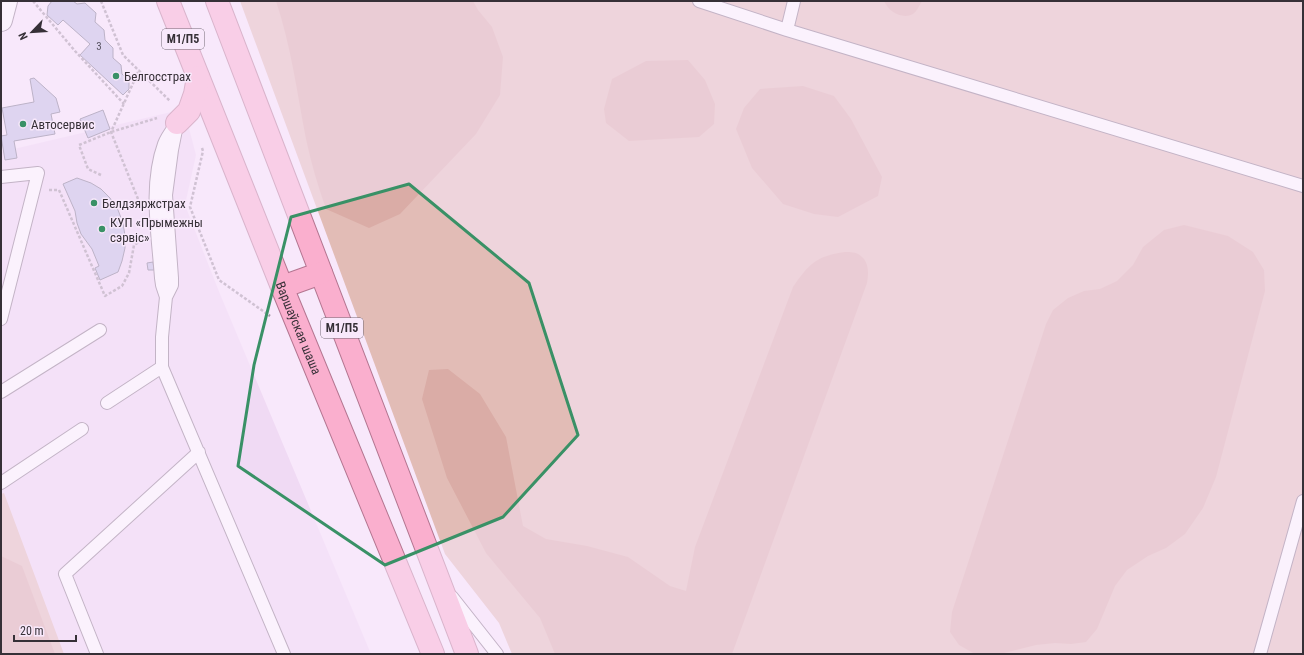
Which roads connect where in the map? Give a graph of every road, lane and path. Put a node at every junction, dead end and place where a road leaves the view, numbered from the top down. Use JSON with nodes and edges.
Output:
{"nodes":[{"id":1,"x":6,"y":1,"type":"edge"},
{"id":2,"x":33,"y":1,"type":"edge"},
{"id":3,"x":101,"y":1,"type":"edge"},
{"id":4,"x":168,"y":1,"type":"edge"},
{"id":5,"x":217,"y":1,"type":"edge"},
{"id":6,"x":699,"y":1,"type":"edge"},
{"id":7,"x":794,"y":1,"type":"edge"},
{"id":8,"x":1,"y":20,"type":"edge"},
{"id":9,"x":787,"y":30,"type":"junction"},
{"id":10,"x":139,"y":70,"type":"junction"},
{"id":11,"x":198,"y":77,"type":"junction"},
{"id":12,"x":124,"y":104,"type":"junction"},
{"id":13,"x":170,"y":115,"type":"junction"},
{"id":14,"x":112,"y":132,"type":"junction"},
{"id":15,"x":202,"y":146,"type":"dead end"},
{"id":16,"x":101,"y":175,"type":"dead end"},
{"id":17,"x":1,"y":177,"type":"edge"},
{"id":18,"x":1303,"y":186,"type":"edge"},
{"id":19,"x":34,"y":190,"type":"junction"},
{"id":20,"x":138,"y":200,"type":"dead end"},
{"id":21,"x":148,"y":238,"type":"dead end"},
{"id":22,"x":321,"y":273,"type":"junction"},
{"id":23,"x":282,"y":287,"type":"junction"},
{"id":24,"x":270,"y":316,"type":"dead end"},
{"id":25,"x":1,"y":319,"type":"edge"},
{"id":26,"x":100,"y":330,"type":"dead end"},
{"id":27,"x":162,"y":367,"type":"junction"},
{"id":28,"x":1,"y":392,"type":"edge"},
{"id":29,"x":107,"y":403,"type":"dead end"},
{"id":30,"x":82,"y":429,"type":"dead end"},
{"id":31,"x":199,"y":452,"type":"junction"},
{"id":32,"x":1,"y":483,"type":"edge"},
{"id":33,"x":1303,"y":501,"type":"edge"},
{"id":34,"x":438,"y":578,"type":"junction"},
{"id":35,"x":97,"y":654,"type":"edge"},
{"id":36,"x":284,"y":654,"type":"edge"},
{"id":37,"x":433,"y":654,"type":"edge"},
{"id":38,"x":468,"y":654,"type":"edge"},
{"id":39,"x":497,"y":654,"type":"edge"},
{"id":40,"x":1260,"y":654,"type":"edge"}],
"edges":[{"from":1,"to":8,"type":"street"},
{"from":2,"to":12,"type":"path"},
{"from":3,"to":10,"type":"path"},
{"from":4,"to":11,"type":"highway","name":"Варшаўская шаша","number":"М1/П5"},
{"from":5,"to":22,"type":"highway","number":"М1/П5"},
{"from":6,"to":9,"type":"lane"},
{"from":7,"to":9,"type":"lane"},
{"from":9,"to":18,"type":"lane"},
{"from":10,"to":12,"type":"path"},
{"from":10,"to":13,"type":"path"},
{"from":11,"to":13,"type":"highway"},
{"from":11,"to":23,"type":"highway","name":"Варшаўская шаша","number":"М1/П5"},
{"from":12,"to":14,"type":"path"},
{"from":13,"to":14,"type":"path"},
{"from":13,"to":27,"type":"lane"},
{"from":14,"to":16,"type":"path"},
{"from":14,"to":20,"type":"path"},
{"from":15,"to":24,"type":"path"},
{"from":17,"to":19,"type":"lane"},
{"from":19,"to":21,"type":"path"},
{"from":19,"to":25,"type":"lane"},
{"from":22,"to":23,"type":"highway"},
{"from":22,"to":34,"type":"highway","number":"М1/П5"},
{"from":23,"to":37,"type":"highway","name":"Варшаўская шаша","number":"М1/П5"},
{"from":26,"to":28,"type":"lane"},
{"from":27,"to":29,"type":"lane"},
{"from":27,"to":31,"type":"lane"},
{"from":30,"to":32,"type":"lane"},
{"from":31,"to":35,"type":"lane"},
{"from":31,"to":36,"type":"lane"},
{"from":33,"to":40,"type":"lane"},
{"from":34,"to":38,"type":"highway","number":"М1/П5"},
{"from":34,"to":39,"type":"lane"}]}
